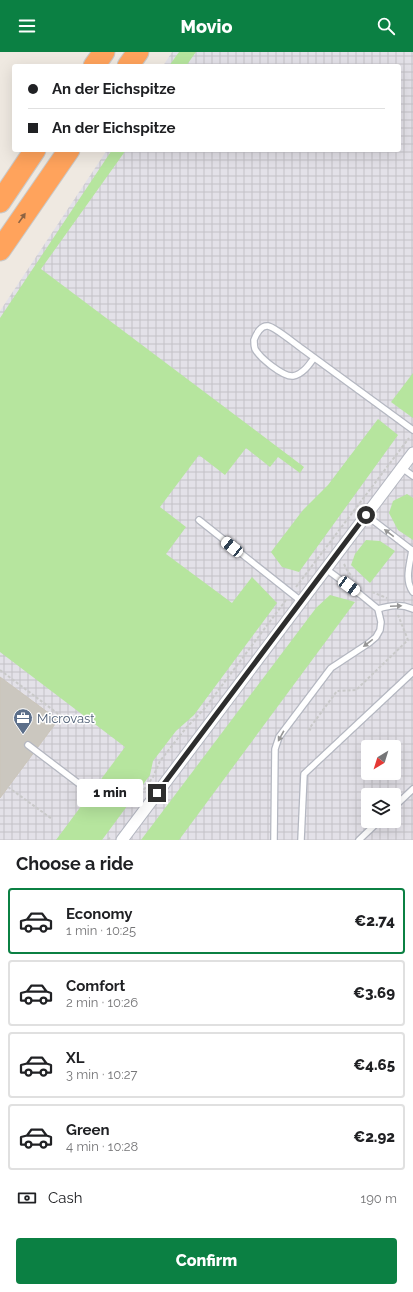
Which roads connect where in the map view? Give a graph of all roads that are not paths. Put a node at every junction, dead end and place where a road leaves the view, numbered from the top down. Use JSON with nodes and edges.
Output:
{"nodes":[{"id":1,"x":104,"y":52,"type":"edge"},
{"id":2,"x":138,"y":52,"type":"edge"},
{"id":3,"x":95,"y":64,"type":"edge"},
{"id":4,"x":129,"y":64,"type":"edge"},
{"id":5,"x":34,"y":152,"type":"edge"},
{"id":6,"x":68,"y":152,"type":"edge"},
{"id":7,"x":0,"y":202,"type":"edge"},
{"id":8,"x":0,"y":250,"type":"edge"},
{"id":9,"x":314,"y":358,"type":"junction"},
{"id":10,"x":413,"y":430,"type":"edge"},
{"id":11,"x":413,"y":453,"type":"edge"},
{"id":12,"x":402,"y":468,"type":"junction"},
{"id":13,"x":413,"y":476,"type":"edge"},
{"id":14,"x":366,"y":515,"type":"junction"},
{"id":15,"x":199,"y":520,"type":"dead end"},
{"id":16,"x":413,"y":551,"type":"edge"},
{"id":17,"x":326,"y":568,"type":"junction"},
{"id":18,"x":413,"y":592,"type":"edge"},
{"id":19,"x":301,"y":601,"type":"junction"},
{"id":20,"x":378,"y":609,"type":"junction"},
{"id":21,"x":413,"y":609,"type":"edge"},
{"id":22,"x":413,"y":672,"type":"edge"},
{"id":23,"x":28,"y":745,"type":"dead end"},
{"id":24,"x":78,"y":783,"type":"dead end"},
{"id":25,"x":413,"y":789,"type":"edge"},
{"id":26,"x":401,"y":800,"type":"edge"},
{"id":27,"x":372,"y":828,"type":"edge"},
{"id":28,"x":122,"y":840,"type":"edge"},
{"id":29,"x":274,"y":840,"type":"edge"},
{"id":30,"x":300,"y":840,"type":"edge"},
{"id":31,"x":359,"y":840,"type":"edge"}],
"edges":[{"from":1,"to":3,"type":"highway"},
{"from":2,"to":4,"type":"highway"},
{"from":5,"to":7,"type":"highway"},
{"from":8,"to":6,"type":"highway","one_way":true},
{"from":9,"to":9,"type":"lane"},
{"from":9,"to":10,"type":"lane"},
{"from":11,"to":12,"type":"street"},
{"from":12,"to":13,"type":"lane"},
{"from":12,"to":14,"type":"street"},
{"from":16,"to":14,"type":"lane","one_way":true},
{"from":14,"to":17,"type":"street"},
{"from":15,"to":19,"type":"lane"},
{"from":16,"to":18,"type":"lane"},
{"from":17,"to":19,"type":"street"},
{"from":17,"to":20,"type":"lane"},
{"from":19,"to":28,"type":"street"},
{"from":20,"to":21,"type":"lane","one_way":true},
{"from":20,"to":29,"type":"lane","one_way":true},
{"from":22,"to":30,"type":"lane"},
{"from":23,"to":24,"type":"lane"},
{"from":25,"to":26,"type":"lane"},
{"from":27,"to":31,"type":"lane"}]}
